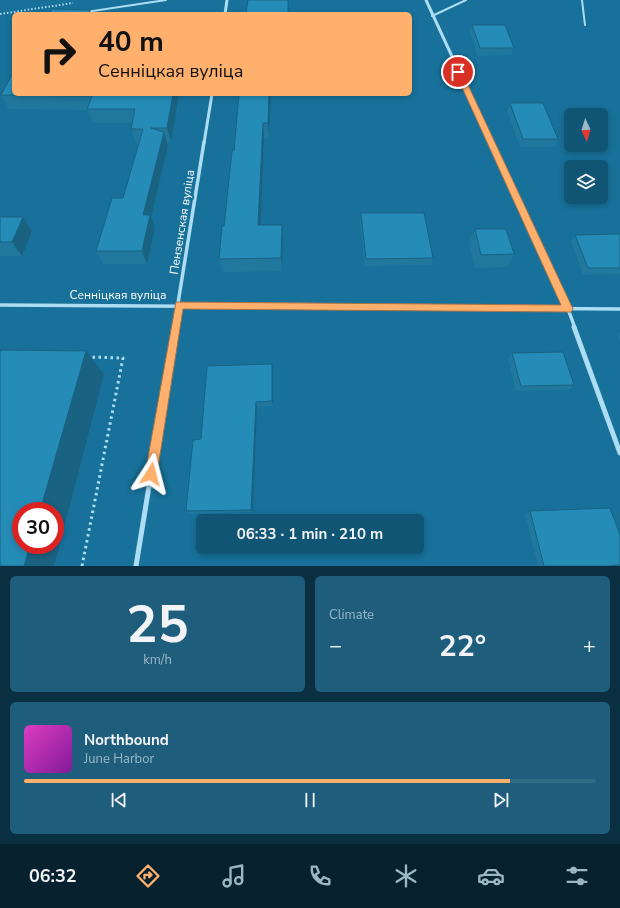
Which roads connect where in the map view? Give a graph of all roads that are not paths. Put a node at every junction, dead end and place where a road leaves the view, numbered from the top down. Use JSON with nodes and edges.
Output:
{"nodes":[{"id":1,"x":166,"y":0,"type":"edge"},
{"id":2,"x":227,"y":0,"type":"edge"},
{"id":3,"x":426,"y":0,"type":"edge"},
{"id":4,"x":466,"y":0,"type":"edge"},
{"id":5,"x":577,"y":0,"type":"edge"},
{"id":6,"x":582,"y":1,"type":"edge"},
{"id":7,"x":87,"y":12,"type":"edge"},
{"id":8,"x":225,"y":12,"type":"edge"},
{"id":9,"x":432,"y":16,"type":"junction"},
{"id":10,"x":585,"y":25,"type":"dead end"},
{"id":11,"x":212,"y":96,"type":"edge"},
{"id":12,"x":0,"y":305,"type":"edge"},
{"id":13,"x":179,"y":305,"type":"junction"},
{"id":14,"x":568,"y":309,"type":"junction"},
{"id":15,"x":620,"y":309,"type":"edge"},
{"id":16,"x":620,"y":453,"type":"edge"},
{"id":17,"x":136,"y":566,"type":"edge"}],
"edges":[{"from":1,"to":7,"type":"lane"},
{"from":2,"to":8,"type":"street"},
{"from":3,"to":9,"type":"street"},
{"from":4,"to":9,"type":"lane"},
{"from":5,"to":6,"type":"lane"},
{"from":6,"to":10,"type":"lane"},
{"from":9,"to":14,"type":"street"},
{"from":11,"to":13,"type":"street","name":"Пензенская вуліца"},
{"from":12,"to":13,"type":"street","name":"Сенніцкая вуліца"},
{"from":13,"to":14,"type":"street","name":"Сенніцкая вуліца"},
{"from":13,"to":17,"type":"street","name":"Пензенская вуліца"},
{"from":14,"to":15,"type":"street","name":"Сенніцкая вуліца"},
{"from":14,"to":16,"type":"street"}]}
